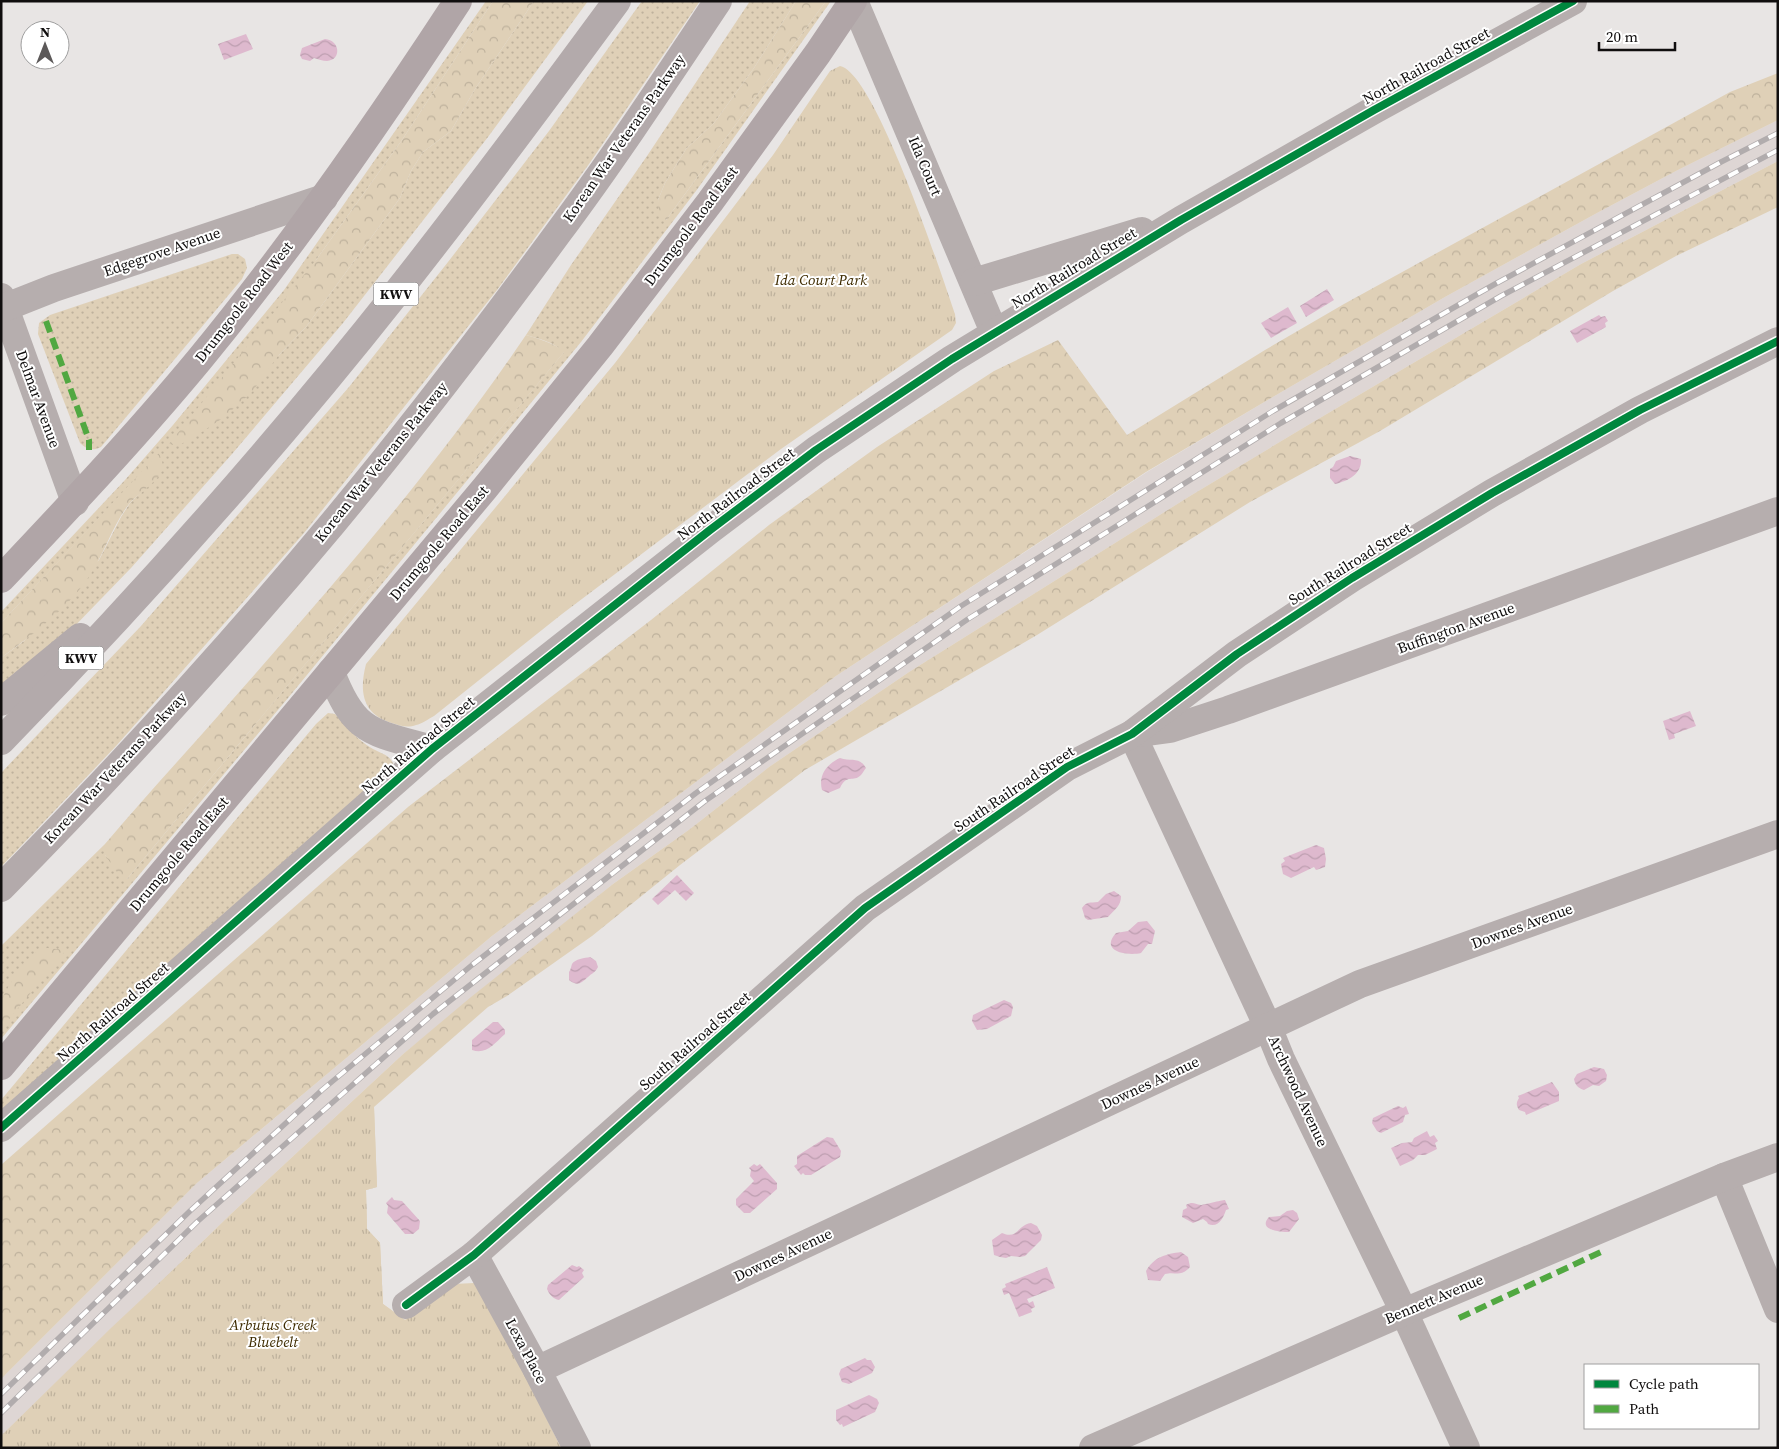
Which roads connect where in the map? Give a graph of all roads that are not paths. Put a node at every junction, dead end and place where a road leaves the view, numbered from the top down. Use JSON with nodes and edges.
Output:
{"nodes":[{"id":1,"x":458,"y":1,"type":"edge"},
{"id":2,"x":617,"y":1,"type":"edge"},
{"id":3,"x":718,"y":1,"type":"edge"},
{"id":4,"x":853,"y":1,"type":"edge"},
{"id":5,"x":1573,"y":1,"type":"edge"},
{"id":6,"x":324,"y":198,"type":"junction"},
{"id":7,"x":1181,"y":220,"type":"junction"},
{"id":8,"x":974,"y":282,"type":"junction"},
{"id":9,"x":2,"y":304,"type":"edge"},
{"id":10,"x":994,"y":332,"type":"junction"},
{"id":11,"x":1778,"y":341,"type":"edge"},
{"id":12,"x":75,"y":502,"type":"junction"},
{"id":13,"x":1778,"y":511,"type":"edge"},
{"id":14,"x":159,"y":573,"type":"junction"},
{"id":15,"x":1,"y":579,"type":"edge"},
{"id":16,"x":331,"y":672,"type":"junction"},
{"id":17,"x":1,"y":702,"type":"edge"},
{"id":18,"x":1132,"y":734,"type":"junction"},
{"id":19,"x":1,"y":741,"type":"edge"},
{"id":20,"x":432,"y":749,"type":"junction"},
{"id":21,"x":93,"y":792,"type":"junction"},
{"id":22,"x":1778,"y":834,"type":"edge"},
{"id":23,"x":1,"y":888,"type":"edge"},
{"id":24,"x":1,"y":907,"type":"edge"},
{"id":25,"x":1268,"y":1027,"type":"junction"},
{"id":26,"x":1,"y":1066,"type":"edge"},
{"id":27,"x":1,"y":1128,"type":"edge"},
{"id":28,"x":1778,"y":1157,"type":"edge"},
{"id":29,"x":1724,"y":1177,"type":"junction"},
{"id":30,"x":474,"y":1255,"type":"junction"},
{"id":31,"x":406,"y":1305,"type":"dead end"},
{"id":32,"x":1778,"y":1309,"type":"edge"},
{"id":33,"x":1404,"y":1312,"type":"junction"},
{"id":34,"x":537,"y":1370,"type":"junction"},
{"id":35,"x":577,"y":1448,"type":"edge"},
{"id":36,"x":1093,"y":1448,"type":"edge"},
{"id":37,"x":1466,"y":1448,"type":"edge"}],
"edges":[{"from":1,"to":6,"type":"main road","name":"Drumgoole Road West"},
{"from":2,"to":14,"type":"highway","number":"KWV"},
{"from":3,"to":21,"type":"highway","name":"Korean War Veterans Parkway"},
{"from":4,"to":8,"type":"street","name":"Ida Court"},
{"from":4,"to":16,"type":"main road","name":"Drumgoole Road East"},
{"from":5,"to":7,"type":"street","name":"North Railroad Street"},
{"from":6,"to":9,"type":"street","name":"Edgegrove Avenue"},
{"from":6,"to":12,"type":"main road","name":"Drumgoole Road West"},
{"from":7,"to":8,"type":"street","name":"North Railroad Street"},
{"from":7,"to":10,"type":"street","name":"North Railroad Street"},
{"from":8,"to":10,"type":"street","name":"Ida Court"},
{"from":9,"to":12,"type":"street","name":"Delmar Avenue"},
{"from":10,"to":20,"type":"street","name":"North Railroad Street"},
{"from":11,"to":18,"type":"street","name":"South Railroad Street"},
{"from":12,"to":15,"type":"main road","name":"Drumgoole Road West"},
{"from":13,"to":18,"type":"street","name":"Buffington Avenue"},
{"from":14,"to":17,"type":"highway"},
{"from":14,"to":19,"type":"highway","number":"KWV"},
{"from":16,"to":20,"type":"street"},
{"from":16,"to":26,"type":"main road","name":"Drumgoole Road East"},
{"from":18,"to":25,"type":"street","name":"Archwood Avenue"},
{"from":18,"to":30,"type":"street","name":"South Railroad Street"},
{"from":20,"to":27,"type":"street","name":"North Railroad Street"},
{"from":21,"to":23,"type":"highway","name":"Korean War Veterans Parkway"},
{"from":21,"to":24,"type":"highway"},
{"from":22,"to":25,"type":"street","name":"Downes Avenue"},
{"from":25,"to":33,"type":"street","name":"Archwood Avenue"},
{"from":25,"to":34,"type":"street","name":"Downes Avenue"},
{"from":28,"to":29,"type":"street","name":"Bennett Avenue"},
{"from":29,"to":32,"type":"street"},
{"from":29,"to":33,"type":"street","name":"Bennett Avenue"},
{"from":30,"to":31,"type":"street","name":"South Railroad Street"},
{"from":30,"to":34,"type":"street","name":"Lexa Place"},
{"from":33,"to":36,"type":"street","name":"Bennett Avenue"},
{"from":33,"to":37,"type":"street","name":"Archwood Avenue"},
{"from":34,"to":35,"type":"street","name":"Lexa Place"}]}
